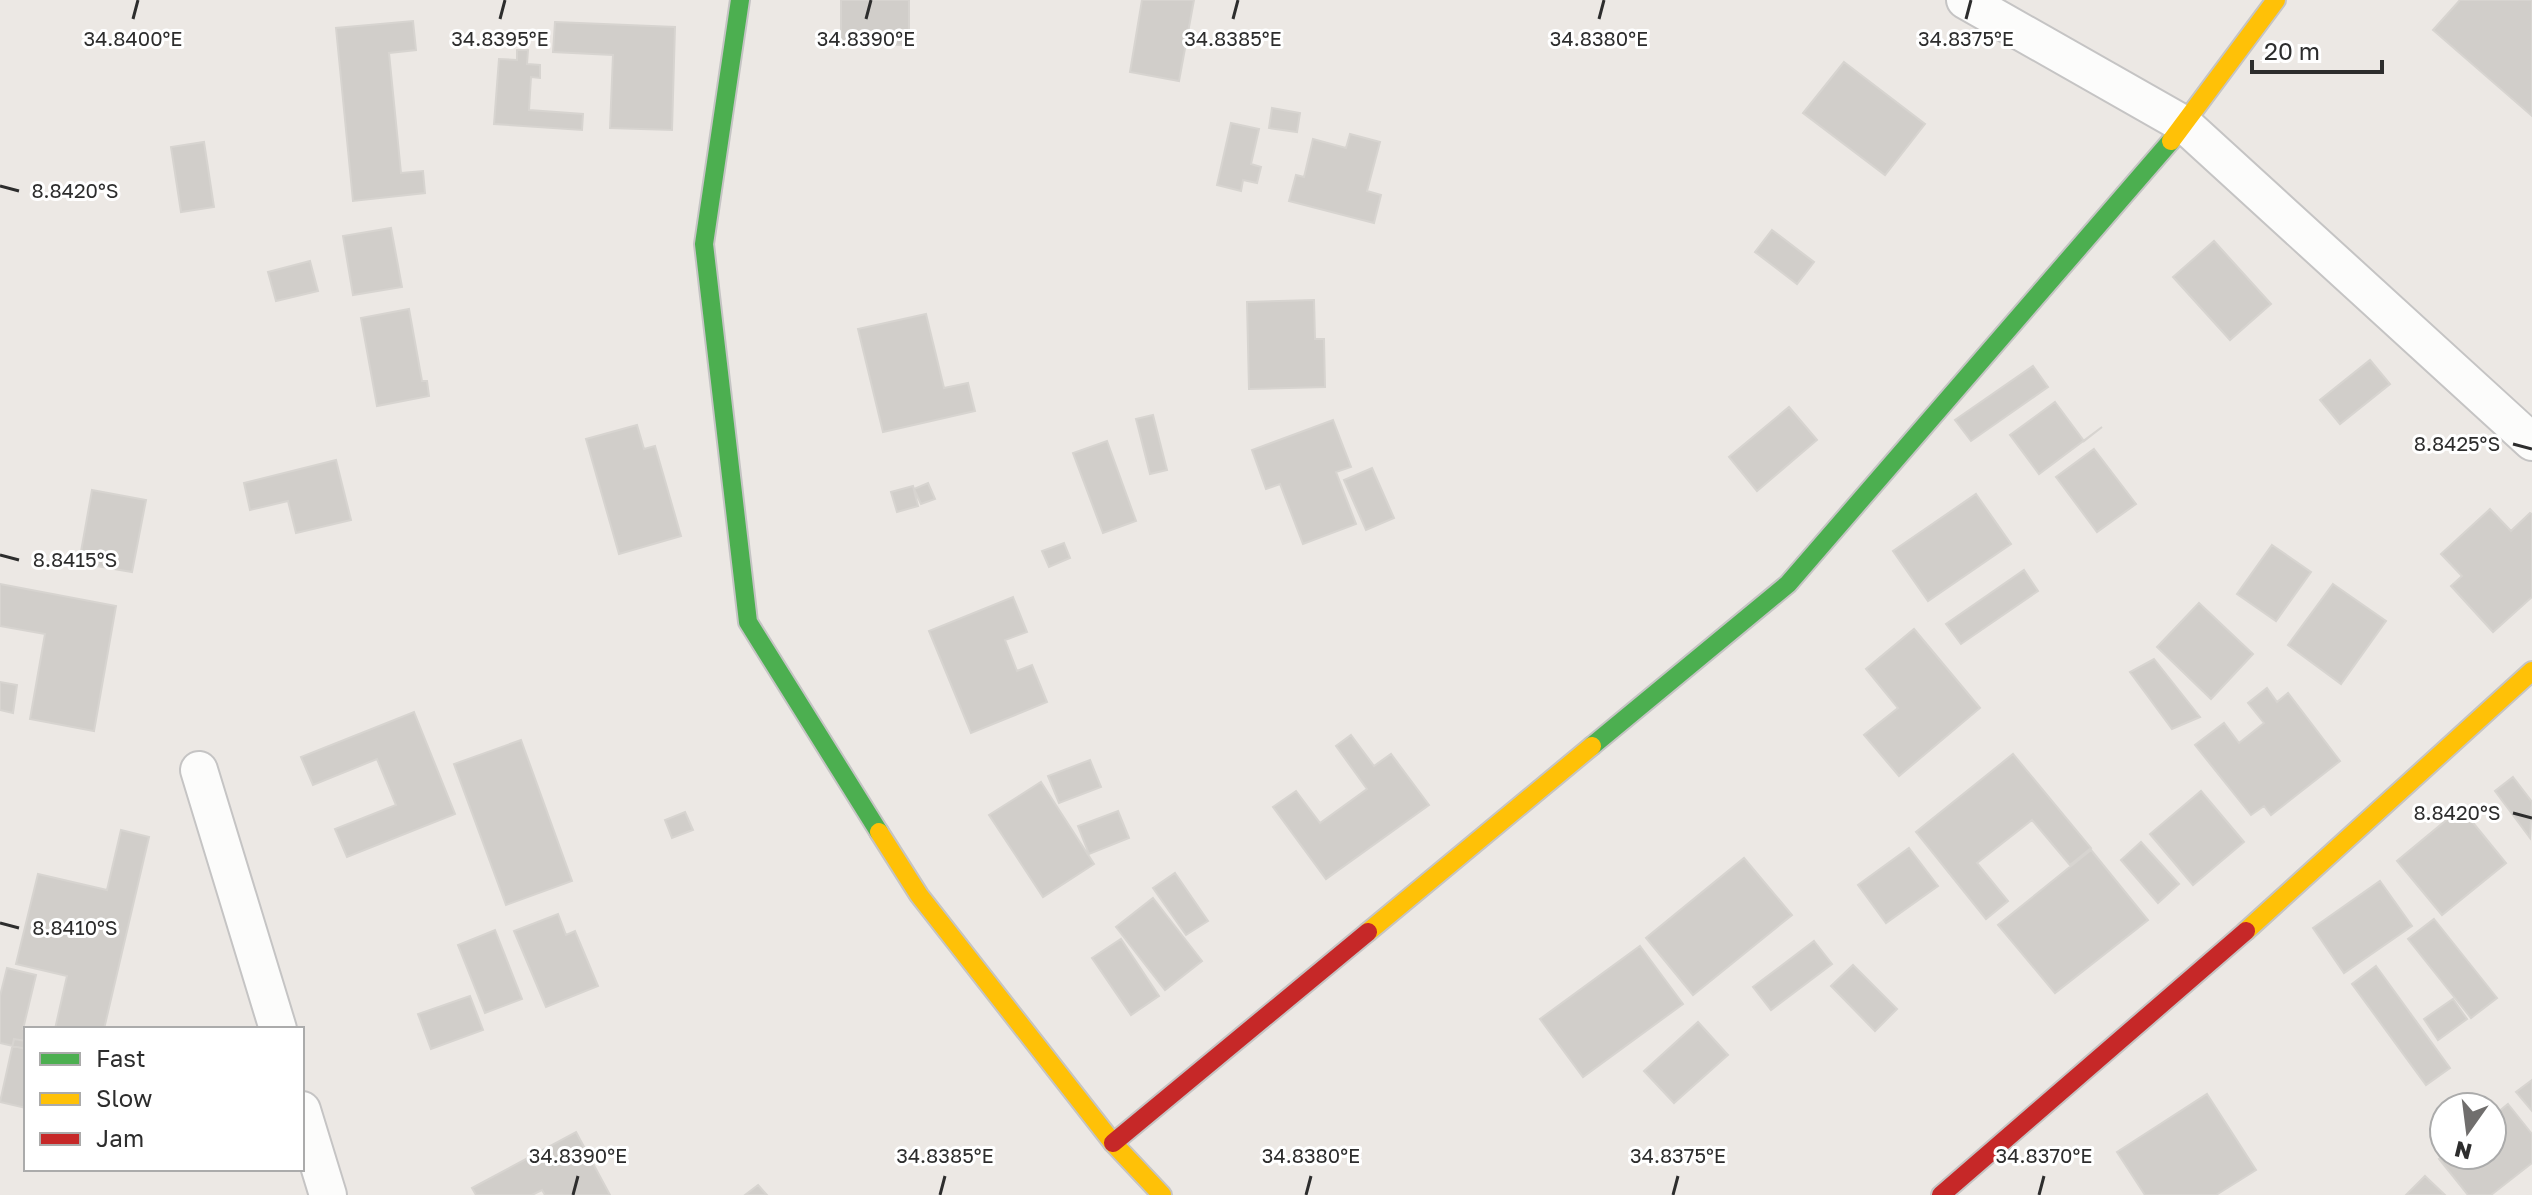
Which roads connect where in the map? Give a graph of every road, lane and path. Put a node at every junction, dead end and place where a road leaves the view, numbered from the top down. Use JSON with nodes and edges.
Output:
{"nodes":[{"id":1,"x":740,"y":0,"type":"edge"},
{"id":2,"x":1965,"y":0,"type":"edge"},
{"id":3,"x":2276,"y":0,"type":"edge"},
{"id":4,"x":2185,"y":125,"type":"junction"},
{"id":5,"x":2532,"y":442,"type":"edge"},
{"id":6,"x":2532,"y":671,"type":"edge"},
{"id":7,"x":199,"y":770,"type":"dead end"},
{"id":8,"x":277,"y":1027,"type":"edge"},
{"id":9,"x":304,"y":1117,"type":"edge"},
{"id":10,"x":1113,"y":1143,"type":"junction"},
{"id":11,"x":328,"y":1195,"type":"edge"},
{"id":12,"x":1162,"y":1195,"type":"edge"},
{"id":13,"x":1941,"y":1195,"type":"edge"}],
"edges":[{"from":1,"to":10,"type":"street"},
{"from":2,"to":4,"type":"street"},
{"from":3,"to":4,"type":"street"},
{"from":4,"to":5,"type":"street"},
{"from":4,"to":10,"type":"street"},
{"from":6,"to":13,"type":"street"},
{"from":7,"to":8,"type":"street"},
{"from":9,"to":11,"type":"street"},
{"from":10,"to":12,"type":"street"}]}
